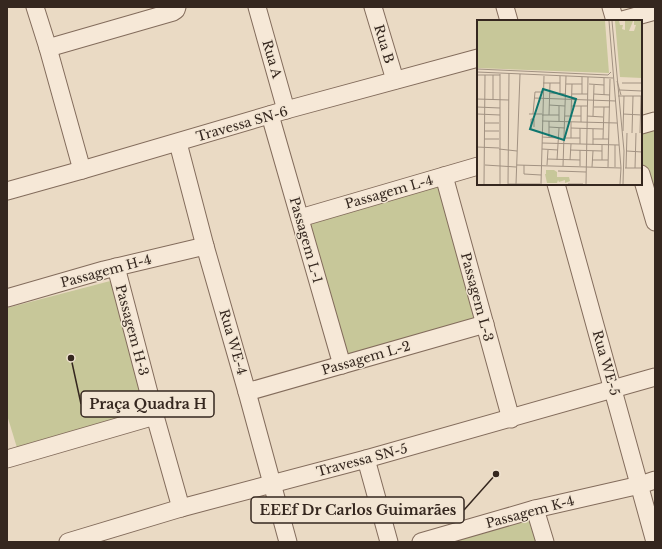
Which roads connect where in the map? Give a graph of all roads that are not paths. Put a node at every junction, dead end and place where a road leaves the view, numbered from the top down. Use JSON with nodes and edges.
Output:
{"nodes":[{"id":1,"x":35,"y":7,"type":"edge"},
{"id":2,"x":177,"y":7,"type":"edge"},
{"id":3,"x":257,"y":7,"type":"edge"},
{"id":4,"x":373,"y":7,"type":"edge"},
{"id":5,"x":505,"y":7,"type":"edge"},
{"id":6,"x":612,"y":7,"type":"edge"},
{"id":7,"x":655,"y":11,"type":"edge"},
{"id":8,"x":509,"y":20,"type":"edge"},
{"id":9,"x":615,"y":20,"type":"edge"},
{"id":10,"x":623,"y":20,"type":"edge"},
{"id":11,"x":48,"y":48,"type":"junction"},
{"id":12,"x":477,"y":58,"type":"edge"},
{"id":13,"x":395,"y":80,"type":"junction"},
{"id":14,"x":286,"y":110,"type":"junction"},
{"id":15,"x":270,"y":115,"type":"junction"},
{"id":16,"x":655,"y":121,"type":"edge"},
{"id":17,"x":642,"y":125,"type":"edge"},
{"id":18,"x":178,"y":143,"type":"junction"},
{"id":19,"x":477,"y":166,"type":"edge"},
{"id":20,"x":82,"y":170,"type":"junction"},
{"id":21,"x":444,"y":176,"type":"junction"},
{"id":22,"x":642,"y":177,"type":"edge"},
{"id":23,"x":556,"y":185,"type":"edge"},
{"id":24,"x":7,"y":191,"type":"edge"},
{"id":25,"x":300,"y":218,"type":"junction"},
{"id":26,"x":655,"y":222,"type":"edge"},
{"id":27,"x":205,"y":246,"type":"junction"},
{"id":28,"x":116,"y":267,"type":"junction"},
{"id":29,"x":7,"y":298,"type":"edge"},
{"id":30,"x":485,"y":324,"type":"junction"},
{"id":31,"x":342,"y":364,"type":"junction"},
{"id":32,"x":655,"y":378,"type":"edge"},
{"id":33,"x":614,"y":390,"type":"junction"},
{"id":34,"x":247,"y":392,"type":"junction"},
{"id":35,"x":155,"y":416,"type":"junction"},
{"id":36,"x":510,"y":419,"type":"junction"},
{"id":37,"x":7,"y":459,"type":"edge"},
{"id":38,"x":366,"y":459,"type":"junction"},
{"id":39,"x":647,"y":482,"type":"edge"},
{"id":40,"x":272,"y":484,"type":"junction"},
{"id":41,"x":181,"y":508,"type":"junction"},
{"id":42,"x":535,"y":509,"type":"junction"},
{"id":43,"x":68,"y":542,"type":"edge"},
{"id":44,"x":288,"y":542,"type":"edge"},
{"id":45,"x":389,"y":542,"type":"edge"},
{"id":46,"x":421,"y":542,"type":"edge"},
{"id":47,"x":545,"y":542,"type":"edge"},
{"id":48,"x":655,"y":542,"type":"edge"}],
"edges":[{"from":1,"to":11,"type":"street"},
{"from":2,"to":11,"type":"street"},
{"from":3,"to":14,"type":"street","name":"Rua A"},
{"from":4,"to":13,"type":"street","name":"Rua B"},
{"from":5,"to":8,"type":"street"},
{"from":6,"to":9,"type":"street"},
{"from":7,"to":10,"type":"street"},
{"from":11,"to":20,"type":"street"},
{"from":12,"to":13,"type":"street","name":"Travessa SN-6"},
{"from":13,"to":14,"type":"street","name":"Travessa SN-6"},
{"from":14,"to":15,"type":"street","name":"Travessa SN-6"},
{"from":15,"to":18,"type":"street","name":"Travessa SN-6"},
{"from":15,"to":25,"type":"street","name":"Passagem L-1"},
{"from":16,"to":17,"type":"street"},
{"from":18,"to":20,"type":"street","name":"Travessa SN-6"},
{"from":18,"to":27,"type":"street","name":"Rua WE-4"},
{"from":19,"to":21,"type":"street","name":"Passagem L-4"},
{"from":20,"to":24,"type":"street","name":"Travessa SN-6"},
{"from":21,"to":25,"type":"street","name":"Passagem L-4"},
{"from":21,"to":30,"type":"street","name":"Passagem L-3"},
{"from":22,"to":26,"type":"street"},
{"from":23,"to":33,"type":"street","name":"Rua WE-5"},
{"from":25,"to":31,"type":"street","name":"Passagem L-1"},
{"from":27,"to":28,"type":"street","name":"Passagem H-4"},
{"from":27,"to":34,"type":"street","name":"Rua WE-4"},
{"from":28,"to":29,"type":"street","name":"Passagem H-4"},
{"from":28,"to":35,"type":"street","name":"Passagem H-3"},
{"from":30,"to":31,"type":"street","name":"Passagem L-2"},
{"from":30,"to":36,"type":"street","name":"Passagem L-3"},
{"from":31,"to":34,"type":"street","name":"Passagem L-2"},
{"from":32,"to":33,"type":"street","name":"Travessa SN-5"},
{"from":33,"to":36,"type":"street","name":"Travessa SN-5"},
{"from":33,"to":39,"type":"street","name":"Rua WE-5"},
{"from":34,"to":40,"type":"street","name":"Rua WE-4"},
{"from":35,"to":37,"type":"street"},
{"from":35,"to":41,"type":"street","name":"Passagem H-3"},
{"from":36,"to":38,"type":"street","name":"Travessa SN-5"},
{"from":38,"to":40,"type":"street","name":"Travessa SN-5"},
{"from":38,"to":45,"type":"street"},
{"from":39,"to":42,"type":"street","name":"Passagem K-4"},
{"from":39,"to":48,"type":"street","name":"Rua WE-5"},
{"from":40,"to":41,"type":"street","name":"Travessa SN-5"},
{"from":40,"to":44,"type":"street","name":"Rua WE-4"},
{"from":41,"to":43,"type":"street","name":"Travessa SN-5"},
{"from":42,"to":46,"type":"street","name":"Passagem K-4"},
{"from":42,"to":47,"type":"street"}]}
